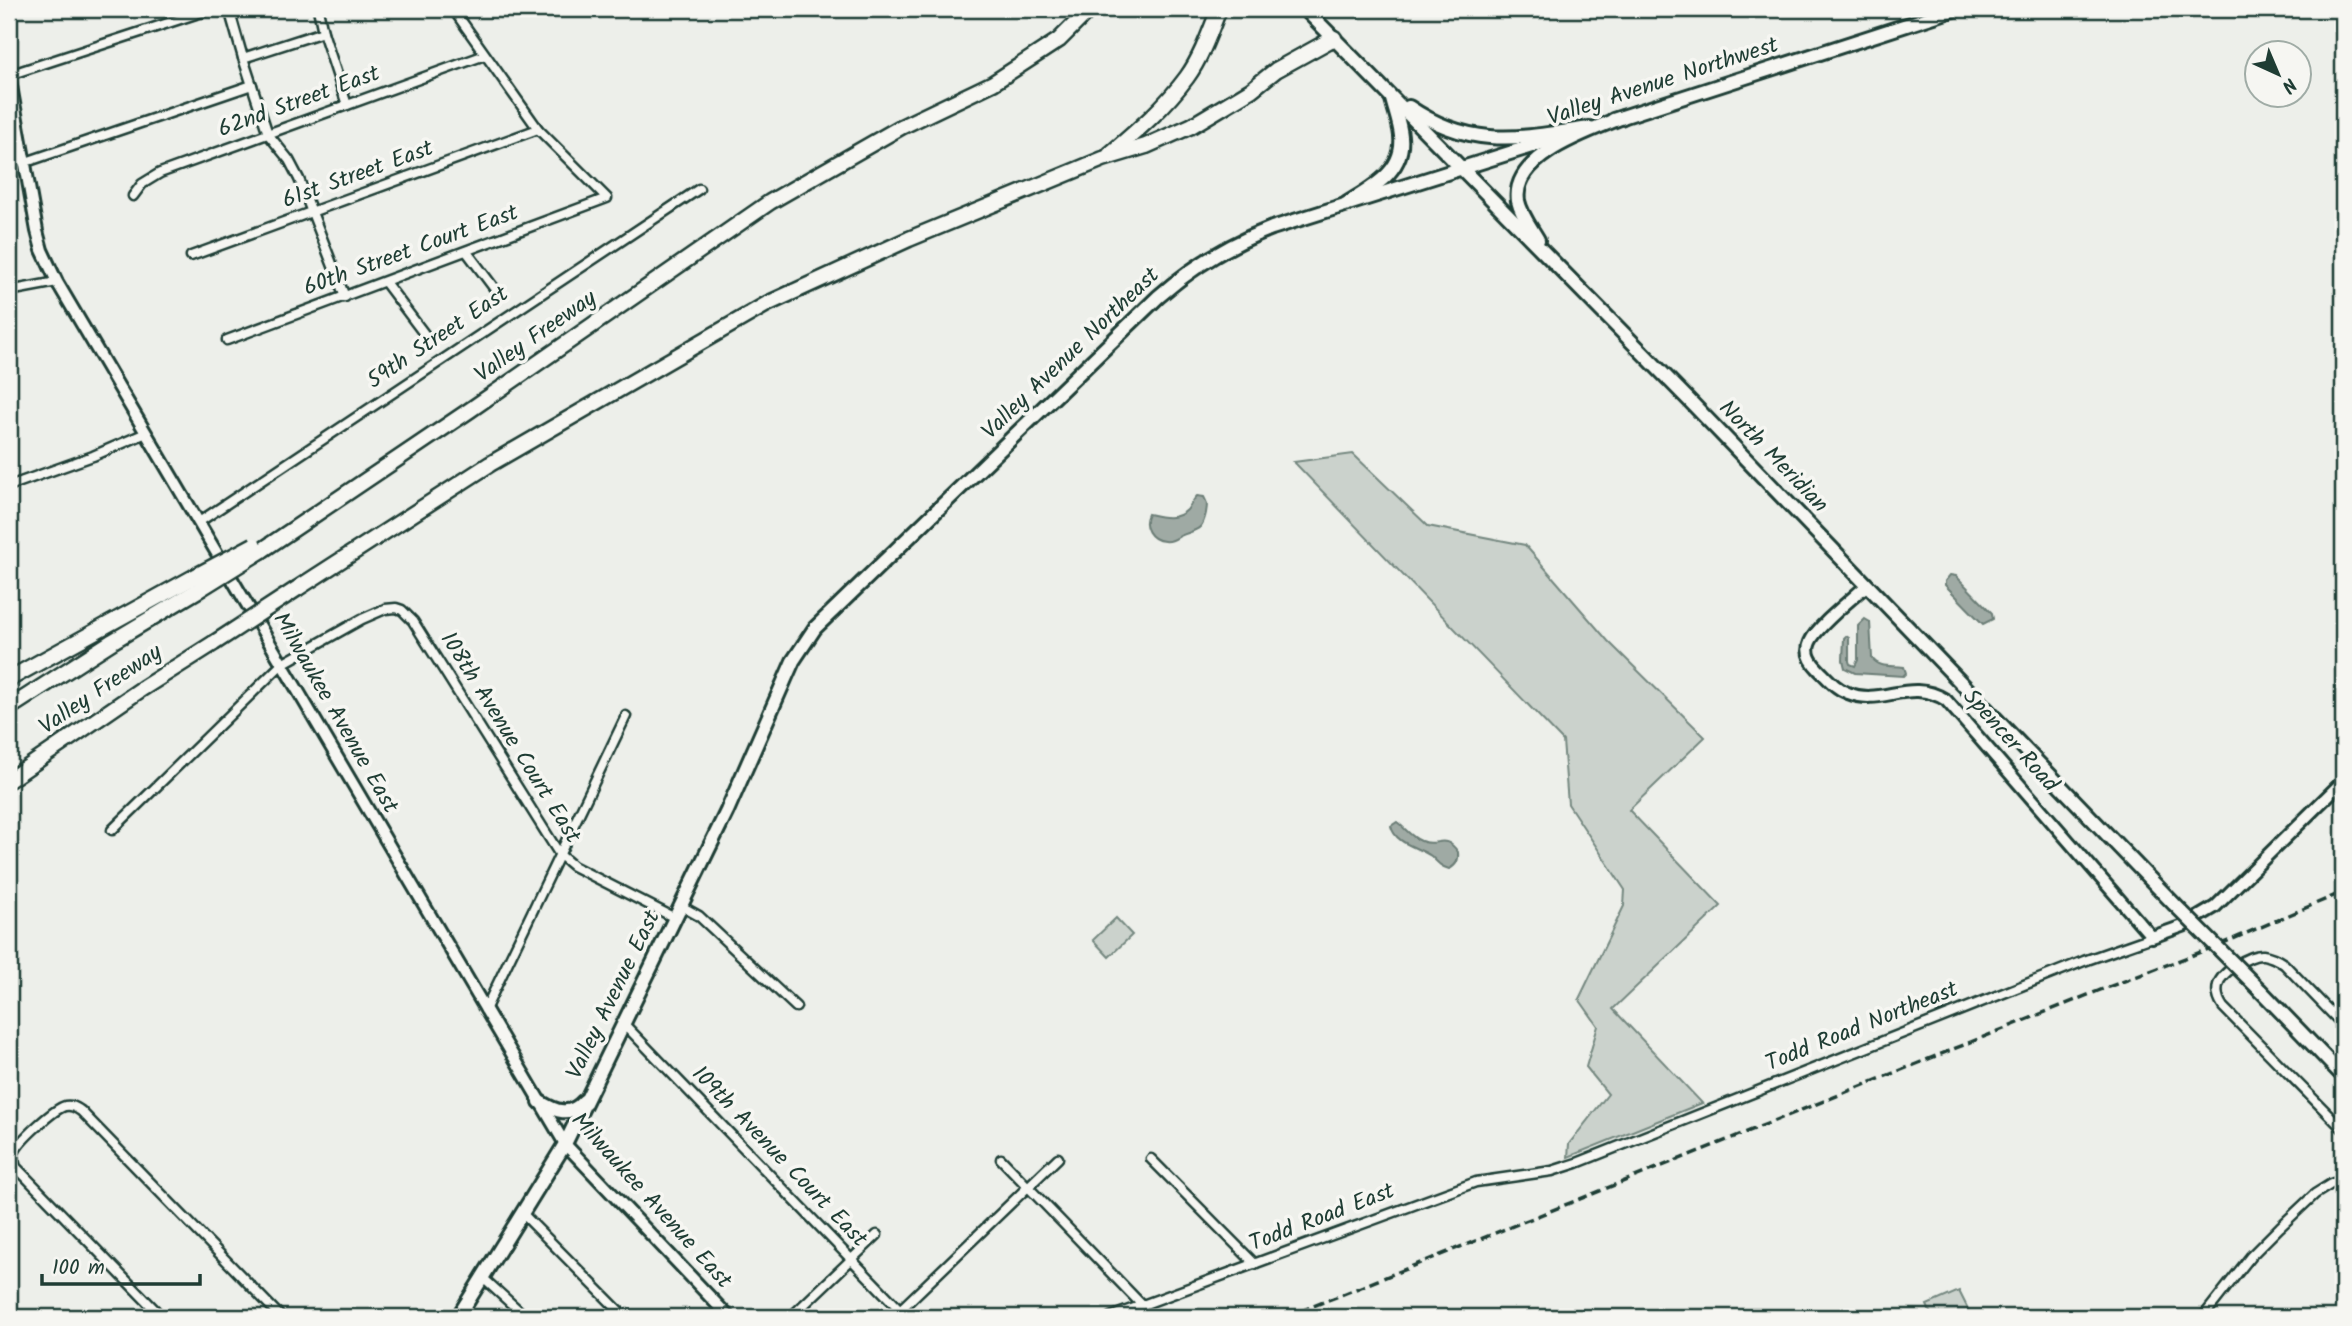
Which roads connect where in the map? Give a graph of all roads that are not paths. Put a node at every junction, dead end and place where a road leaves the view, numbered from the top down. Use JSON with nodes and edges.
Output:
{"nodes":[{"id":1,"x":211,"y":9,"type":"edge"},
{"id":2,"x":229,"y":9,"type":"edge"},
{"id":3,"x":318,"y":9,"type":"edge"},
{"id":4,"x":453,"y":9,"type":"edge"},
{"id":5,"x":1090,"y":9,"type":"edge"},
{"id":6,"x":1219,"y":9,"type":"edge"},
{"id":7,"x":1305,"y":9,"type":"edge"},
{"id":8,"x":1956,"y":9,"type":"edge"},
{"id":9,"x":323,"y":32,"type":"junction"},
{"id":10,"x":1334,"y":38,"type":"junction"},
{"id":11,"x":485,"y":55,"type":"junction"},
{"id":12,"x":243,"y":58,"type":"junction"},
{"id":13,"x":9,"y":75,"type":"edge"},
{"id":14,"x":252,"y":85,"type":"junction"},
{"id":15,"x":1391,"y":95,"type":"junction"},
{"id":16,"x":347,"y":105,"type":"junction"},
{"id":17,"x":1623,"y":117,"type":"junction"},
{"id":18,"x":1590,"y":128,"type":"junction"},
{"id":19,"x":538,"y":129,"type":"junction"},
{"id":20,"x":268,"y":134,"type":"junction"},
{"id":21,"x":1103,"y":159,"type":"junction"},
{"id":22,"x":23,"y":163,"type":"junction"},
{"id":23,"x":1462,"y":170,"type":"junction"},
{"id":24,"x":699,"y":189,"type":"dead end"},
{"id":25,"x":133,"y":196,"type":"dead end"},
{"id":26,"x":1346,"y":204,"type":"junction"},
{"id":27,"x":313,"y":213,"type":"junction"},
{"id":28,"x":467,"y":252,"type":"junction"},
{"id":29,"x":191,"y":256,"type":"dead end"},
{"id":30,"x":1546,"y":256,"type":"junction"},
{"id":31,"x":57,"y":282,"type":"junction"},
{"id":32,"x":385,"y":282,"type":"junction"},
{"id":33,"x":9,"y":291,"type":"edge"},
{"id":34,"x":497,"y":292,"type":"dead end"},
{"id":35,"x":345,"y":297,"type":"junction"},
{"id":36,"x":425,"y":335,"type":"dead end"},
{"id":37,"x":227,"y":340,"type":"dead end"},
{"id":38,"x":146,"y":433,"type":"junction"},
{"id":39,"x":9,"y":486,"type":"edge"},
{"id":40,"x":199,"y":522,"type":"junction"},
{"id":41,"x":197,"y":583,"type":"junction"},
{"id":42,"x":1867,"y":585,"type":"junction"},
{"id":43,"x":282,"y":664,"type":"junction"},
{"id":44,"x":785,"y":679,"type":"joint"},
{"id":45,"x":9,"y":680,"type":"edge"},
{"id":46,"x":9,"y":708,"type":"edge"},
{"id":47,"x":626,"y":716,"type":"dead end"},
{"id":48,"x":9,"y":780,"type":"edge"},
{"id":49,"x":2343,"y":781,"type":"edge"},
{"id":50,"x":112,"y":830,"type":"dead end"},
{"id":51,"x":560,"y":855,"type":"junction"},
{"id":52,"x":678,"y":912,"type":"junction"},
{"id":53,"x":2152,"y":937,"type":"junction"},
{"id":54,"x":796,"y":1007,"type":"dead end"},
{"id":55,"x":485,"y":1010,"type":"junction"},
{"id":56,"x":624,"y":1024,"type":"junction"},
{"id":57,"x":2343,"y":1025,"type":"edge"},
{"id":58,"x":2343,"y":1076,"type":"edge"},
{"id":59,"x":590,"y":1092,"type":"junction"},
{"id":60,"x":540,"y":1101,"type":"junction"},
{"id":61,"x":2343,"y":1129,"type":"edge"},
{"id":62,"x":565,"y":1144,"type":"junction"},
{"id":63,"x":1058,"y":1158,"type":"dead end"},
{"id":64,"x":1001,"y":1159,"type":"dead end"},
{"id":65,"x":1150,"y":1159,"type":"dead end"},
{"id":66,"x":1552,"y":1171,"type":"joint"},
{"id":67,"x":2343,"y":1180,"type":"edge"},
{"id":68,"x":1028,"y":1187,"type":"junction"},
{"id":69,"x":522,"y":1213,"type":"junction"},
{"id":70,"x":877,"y":1235,"type":"dead end"},
{"id":71,"x":850,"y":1260,"type":"junction"},
{"id":72,"x":1255,"y":1264,"type":"junction"},
{"id":73,"x":483,"y":1278,"type":"junction"},
{"id":74,"x":1141,"y":1304,"type":"junction"},
{"id":75,"x":900,"y":1310,"type":"junction"},
{"id":76,"x":162,"y":1317,"type":"edge"},
{"id":77,"x":281,"y":1317,"type":"edge"},
{"id":78,"x":458,"y":1317,"type":"edge"},
{"id":79,"x":526,"y":1317,"type":"edge"},
{"id":80,"x":625,"y":1317,"type":"edge"},
{"id":81,"x":729,"y":1317,"type":"edge"},
{"id":82,"x":791,"y":1317,"type":"edge"},
{"id":83,"x":907,"y":1317,"type":"edge"},
{"id":84,"x":1110,"y":1317,"type":"edge"},
{"id":85,"x":2203,"y":1317,"type":"edge"}],
"edges":[{"from":1,"to":13,"type":"street"},
{"from":2,"to":12,"type":"street"},
{"from":3,"to":9,"type":"street"},
{"from":4,"to":11,"type":"street"},
{"from":5,"to":41,"type":"highway","name":"Valley Freeway","bridge":true},
{"from":6,"to":21,"type":"highway"},
{"from":7,"to":10,"type":"main road","name":"North Meridian"},
{"from":8,"to":17,"type":"main road","name":"Valley Avenue Northwest"},
{"from":9,"to":12,"type":"street"},
{"from":9,"to":16,"type":"street"},
{"from":10,"to":15,"type":"main road","name":"North Meridian"},
{"from":10,"to":21,"type":"highway"},
{"from":11,"to":16,"type":"street","name":"62nd Street East"},
{"from":11,"to":19,"type":"street"},
{"from":12,"to":14,"type":"street"},
{"from":13,"to":22,"type":"street","name":"Milwaukee Avenue East"},
{"from":14,"to":20,"type":"street"},
{"from":14,"to":22,"type":"street"},
{"from":15,"to":18,"type":"main road"},
{"from":15,"to":23,"type":"main road","name":"North Meridian"},
{"from":15,"to":26,"type":"main road"},
{"from":16,"to":20,"type":"street","name":"62nd Street East"},
{"from":17,"to":18,"type":"main road","name":"Valley Avenue Northwest"},
{"from":17,"to":30,"type":"main road"},
{"from":18,"to":23,"type":"main road","name":"Valley Avenue Northwest"},
{"from":19,"to":27,"type":"street","name":"61st Street East"},
{"from":19,"to":28,"type":"street","name":"60th Street Court East"},
{"from":20,"to":25,"type":"street","name":"62nd Street East"},
{"from":20,"to":27,"type":"street"},
{"from":21,"to":48,"type":"highway","name":"Valley Freeway","bridge":true},
{"from":22,"to":31,"type":"street","name":"Milwaukee Avenue East"},
{"from":23,"to":26,"type":"main road","name":"Valley Avenue Northeast"},
{"from":23,"to":30,"type":"main road","name":"North Meridian"},
{"from":24,"to":40,"type":"street","name":"59th Street East"},
{"from":26,"to":44,"type":"main road","name":"Valley Avenue Northeast"},
{"from":27,"to":29,"type":"street","name":"61st Street East"},
{"from":27,"to":35,"type":"street"},
{"from":28,"to":32,"type":"street","name":"60th Street Court East"},
{"from":28,"to":34,"type":"street"},
{"from":30,"to":42,"type":"main road","name":"North Meridian"},
{"from":31,"to":33,"type":"street"},
{"from":31,"to":38,"type":"street","name":"Milwaukee Avenue East"},
{"from":32,"to":35,"type":"street","name":"60th Street Court East"},
{"from":32,"to":36,"type":"street"},
{"from":35,"to":37,"type":"street","name":"60th Street Court East"},
{"from":38,"to":39,"type":"street"},
{"from":38,"to":40,"type":"street","name":"Milwaukee Avenue East"},
{"from":40,"to":43,"type":"street","name":"Milwaukee Avenue East"},
{"from":41,"to":45,"type":"highway"},
{"from":41,"to":46,"type":"highway","name":"Valley Freeway"},
{"from":42,"to":53,"type":"street","name":"Spencer Road"},
{"from":42,"to":58,"type":"main road","name":"North Meridian","bridge":true},
{"from":43,"to":50,"type":"street"},
{"from":43,"to":51,"type":"street","name":"108th Avenue Court East"},
{"from":43,"to":55,"type":"street","name":"Milwaukee Avenue East"},
{"from":44,"to":52,"type":"main road","name":"Valley Avenue East"},
{"from":47,"to":51,"type":"street"},
{"from":49,"to":53,"type":"street","name":"Todd Road Northeast"},
{"from":51,"to":52,"type":"street","name":"108th Avenue Court East"},
{"from":51,"to":55,"type":"street"},
{"from":52,"to":54,"type":"street","name":"108th Avenue Court East"},
{"from":52,"to":56,"type":"main road","name":"Valley Avenue East"},
{"from":53,"to":66,"type":"street","name":"Todd Road Northeast"},
{"from":55,"to":60,"type":"street","name":"Milwaukee Avenue East"},
{"from":56,"to":59,"type":"main road","name":"Valley Avenue East"},
{"from":56,"to":71,"type":"street","name":"109th Avenue Court East"},
{"from":57,"to":61,"type":"street"},
{"from":59,"to":60,"type":"main road"},
{"from":59,"to":62,"type":"main road","name":"Valley Avenue East"},
{"from":60,"to":62,"type":"street","name":"Milwaukee Avenue East"},
{"from":62,"to":69,"type":"main road","name":"Valley Avenue East"},
{"from":62,"to":81,"type":"street","name":"Milwaukee Avenue East"},
{"from":63,"to":68,"type":"street"},
{"from":64,"to":68,"type":"street"},
{"from":65,"to":72,"type":"street"},
{"from":66,"to":72,"type":"street","name":"Todd Road East"},
{"from":67,"to":85,"type":"street"},
{"from":68,"to":74,"type":"street"},
{"from":68,"to":75,"type":"street"},
{"from":69,"to":73,"type":"main road","name":"Valley Avenue East"},
{"from":69,"to":80,"type":"street"},
{"from":70,"to":71,"type":"street"},
{"from":71,"to":75,"type":"street","name":"109th Avenue Court East"},
{"from":71,"to":82,"type":"street"},
{"from":72,"to":74,"type":"street","name":"Todd Road East"},
{"from":73,"to":78,"type":"main road","name":"Valley Avenue East"},
{"from":73,"to":79,"type":"street"},
{"from":74,"to":84,"type":"street","name":"Todd Road East"},
{"from":75,"to":83,"type":"street","name":"109th Avenue Court East"},
{"from":76,"to":77,"type":"street"}]}
